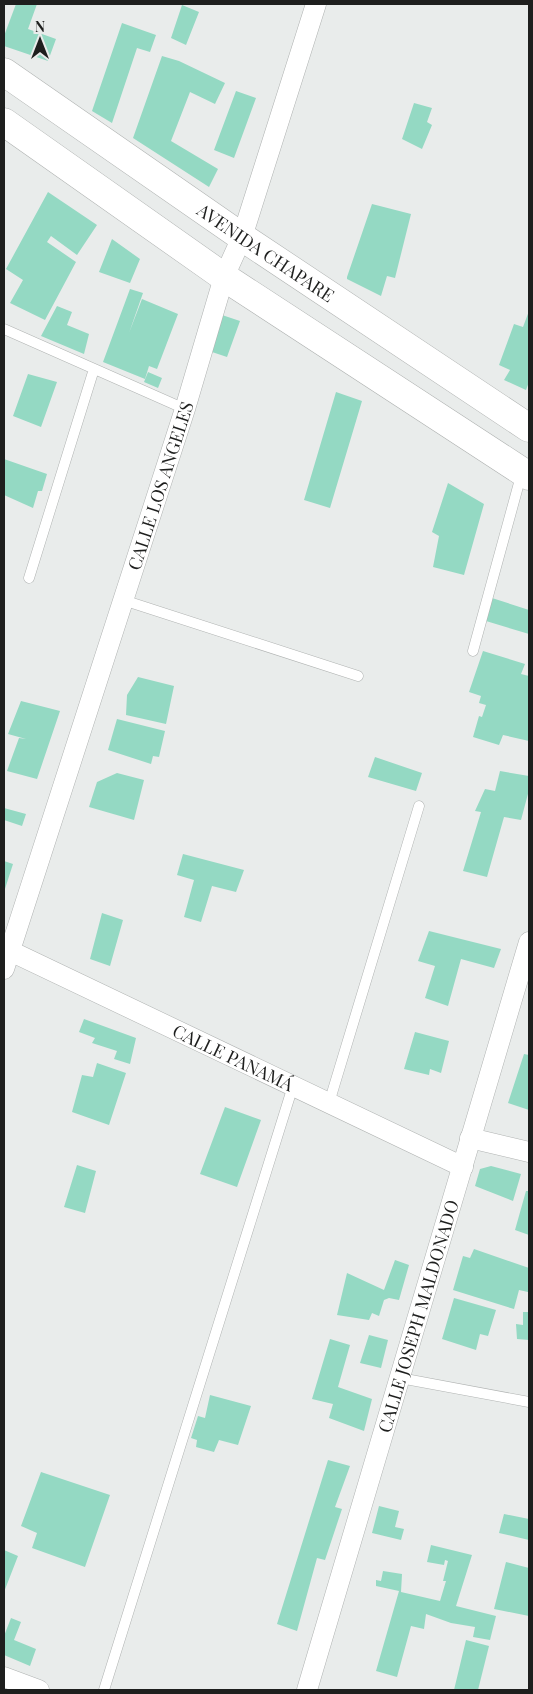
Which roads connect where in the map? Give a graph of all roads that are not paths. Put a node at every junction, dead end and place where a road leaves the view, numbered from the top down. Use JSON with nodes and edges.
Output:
{"nodes":[{"id":1,"x":316,"y":4,"type":"edge"},
{"id":2,"x":4,"y":72,"type":"edge"},
{"id":3,"x":4,"y":122,"type":"edge"},
{"id":4,"x":242,"y":238,"type":"junction"},
{"id":5,"x":224,"y":277,"type":"junction"},
{"id":6,"x":4,"y":329,"type":"edge"},
{"id":7,"x":94,"y":369,"type":"junction"},
{"id":8,"x":185,"y":409,"type":"junction"},
{"id":9,"x":529,"y":428,"type":"edge"},
{"id":10,"x":526,"y":474,"type":"edge"},
{"id":11,"x":29,"y":578,"type":"dead end"},
{"id":12,"x":123,"y":600,"type":"junction"},
{"id":13,"x":473,"y":651,"type":"dead end"},
{"id":14,"x":358,"y":676,"type":"dead end"},
{"id":15,"x":419,"y":806,"type":"dead end"},
{"id":16,"x":529,"y":942,"type":"edge"},
{"id":17,"x":6,"y":956,"type":"edge"},
{"id":18,"x":293,"y":1086,"type":"junction"},
{"id":19,"x":329,"y":1103,"type":"junction"},
{"id":20,"x":470,"y":1138,"type":"junction"},
{"id":21,"x":529,"y":1152,"type":"edge"},
{"id":22,"x":463,"y":1167,"type":"junction"},
{"id":23,"x":400,"y":1378,"type":"junction"},
{"id":24,"x":529,"y":1402,"type":"edge"},
{"id":25,"x":4,"y":1677,"type":"edge"},
{"id":26,"x":38,"y":1690,"type":"edge"},
{"id":27,"x":104,"y":1690,"type":"edge"},
{"id":28,"x":307,"y":1690,"type":"edge"}],
"edges":[{"from":1,"to":4,"type":"street","name":"CALLE LOS ANGELES"},
{"from":2,"to":4,"type":"main road","name":"AVENIDA CHAPARE"},
{"from":3,"to":5,"type":"main road"},
{"from":4,"to":5,"type":"street","name":"CALLE LOS ANGELES"},
{"from":4,"to":9,"type":"main road","name":"AVENIDA CHAPARE"},
{"from":5,"to":8,"type":"street","name":"CALLE LOS ANGELES"},
{"from":5,"to":10,"type":"main road"},
{"from":6,"to":7,"type":"lane"},
{"from":7,"to":8,"type":"lane"},
{"from":7,"to":11,"type":"lane"},
{"from":8,"to":12,"type":"street","name":"CALLE LOS ANGELES"},
{"from":10,"to":13,"type":"lane"},
{"from":12,"to":14,"type":"lane"},
{"from":12,"to":17,"type":"street","name":"CALLE LOS ANGELES"},
{"from":15,"to":19,"type":"lane"},
{"from":16,"to":20,"type":"street","name":"CALLE JOSEPH MALDONADO"},
{"from":17,"to":18,"type":"street","name":"CALLE PANAMÁ"},
{"from":18,"to":19,"type":"street","name":"CALLE PANAMÁ"},
{"from":18,"to":27,"type":"lane"},
{"from":19,"to":22,"type":"street","name":"CALLE PANAMÁ"},
{"from":20,"to":21,"type":"street"},
{"from":20,"to":22,"type":"street","name":"CALLE JOSEPH MALDONADO"},
{"from":22,"to":23,"type":"street","name":"CALLE JOSEPH MALDONADO"},
{"from":23,"to":24,"type":"lane"},
{"from":23,"to":28,"type":"street","name":"CALLE JOSEPH MALDONADO"},
{"from":25,"to":26,"type":"street"}]}
